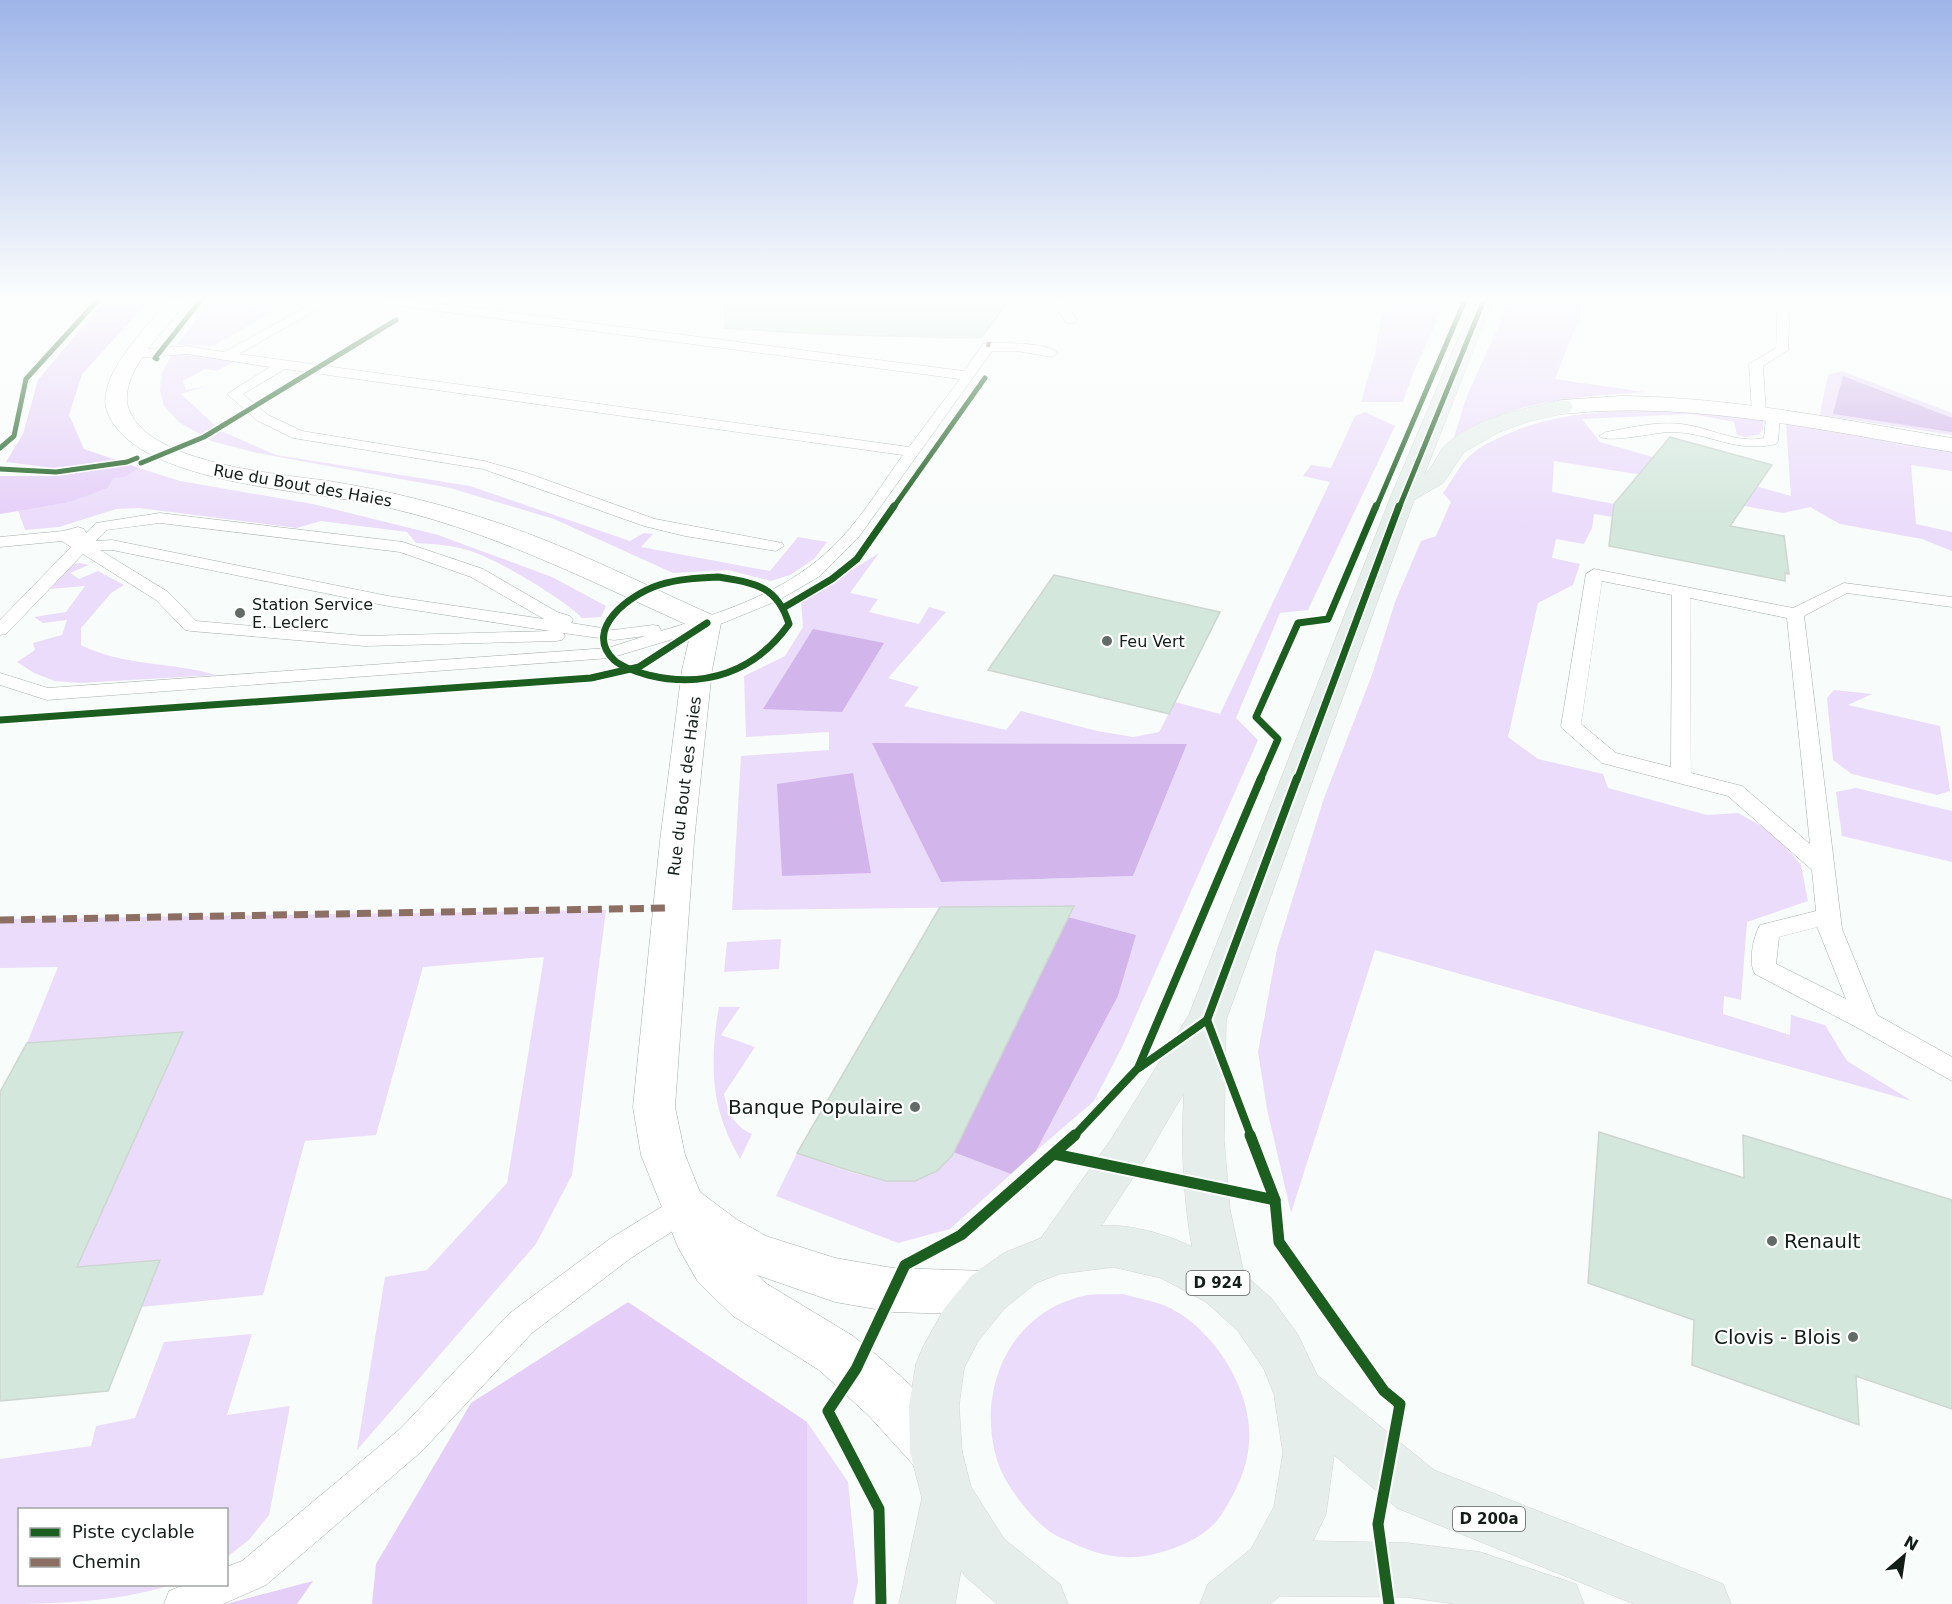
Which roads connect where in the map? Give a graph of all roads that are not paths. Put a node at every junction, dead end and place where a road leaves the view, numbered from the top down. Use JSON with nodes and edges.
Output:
{"nodes":[{"id":1,"x":121,"y":375,"type":"edge"},
{"id":2,"x":266,"y":375,"type":"edge"},
{"id":3,"x":354,"y":375,"type":"edge"},
{"id":4,"x":960,"y":375,"type":"edge"},
{"id":5,"x":1453,"y":375,"type":"edge"},
{"id":6,"x":1758,"y":375,"type":"edge"},
{"id":7,"x":969,"y":376,"type":"joint"},
{"id":8,"x":1562,"y":407,"type":"joint"},
{"id":9,"x":1766,"y":415,"type":"junction"},
{"id":10,"x":1606,"y":436,"type":"dead end"},
{"id":11,"x":1952,"y":445,"type":"edge"},
{"id":12,"x":912,"y":452,"type":"junction"},
{"id":13,"x":1403,"y":496,"type":"junction"},
{"id":14,"x":102,"y":526,"type":"junction"},
{"id":15,"x":65,"y":536,"type":"junction"},
{"id":16,"x":0,"y":542,"type":"edge"},
{"id":17,"x":81,"y":546,"type":"junction"},
{"id":18,"x":776,"y":546,"type":"dead end"},
{"id":19,"x":1681,"y":592,"type":"junction"},
{"id":20,"x":1952,"y":602,"type":"edge"},
{"id":21,"x":1796,"y":614,"type":"junction"},
{"id":22,"x":707,"y":623,"type":"junction"},
{"id":23,"x":0,"y":630,"type":"edge"},
{"id":24,"x":614,"y":635,"type":"junction"},
{"id":25,"x":0,"y":679,"type":"edge"},
{"id":26,"x":1681,"y":776,"type":"junction"},
{"id":27,"x":1824,"y":868,"type":"junction"},
{"id":28,"x":1828,"y":916,"type":"junction"},
{"id":29,"x":1207,"y":1020,"type":"junction"},
{"id":30,"x":1867,"y":1021,"type":"junction"},
{"id":31,"x":1952,"y":1070,"type":"edge"},
{"id":32,"x":686,"y":1208,"type":"junction"},
{"id":33,"x":1057,"y":1253,"type":"junction"},
{"id":34,"x":1223,"y":1286,"type":"junction"},
{"id":35,"x":987,"y":1293,"type":"junction"},
{"id":36,"x":1299,"y":1393,"type":"junction"},
{"id":37,"x":942,"y":1475,"type":"junction"},
{"id":38,"x":1270,"y":1569,"type":"junction"},
{"id":39,"x":228,"y":1584,"type":"edge"},
{"id":40,"x":224,"y":1586,"type":"edge"},
{"id":41,"x":182,"y":1604,"type":"edge"},
{"id":42,"x":927,"y":1604,"type":"edge"},
{"id":43,"x":1040,"y":1604,"type":"edge"},
{"id":44,"x":1228,"y":1604,"type":"edge"},
{"id":45,"x":1556,"y":1604,"type":"edge"},
{"id":46,"x":1703,"y":1604,"type":"edge"}],
"edges":[{"from":1,"to":22,"type":"street","name":"Rue du Bout des Haies"},
{"from":2,"to":18,"type":"lane"},
{"from":3,"to":12,"type":"lane"},
{"from":4,"to":7,"type":"lane"},
{"from":5,"to":13,"type":"main road","number":"D 924"},
{"from":6,"to":9,"type":"lane"},
{"from":7,"to":12,"type":"lane"},
{"from":8,"to":9,"type":"street"},
{"from":8,"to":13,"type":"main road"},
{"from":9,"to":10,"type":"lane"},
{"from":9,"to":11,"type":"street"},
{"from":12,"to":22,"type":"lane"},
{"from":13,"to":29,"type":"main road","number":"D 924"},
{"from":14,"to":15,"type":"lane"},
{"from":14,"to":17,"type":"lane"},
{"from":14,"to":24,"type":"lane"},
{"from":15,"to":16,"type":"lane"},
{"from":15,"to":17,"type":"lane"},
{"from":17,"to":23,"type":"lane"},
{"from":17,"to":24,"type":"lane"},
{"from":17,"to":24,"type":"lane"},
{"from":19,"to":21,"type":"lane"},
{"from":19,"to":26,"type":"lane"},
{"from":19,"to":26,"type":"lane"},
{"from":20,"to":21,"type":"lane"},
{"from":21,"to":27,"type":"lane"},
{"from":22,"to":24,"type":"lane"},
{"from":22,"to":25,"type":"lane"},
{"from":22,"to":32,"type":"street","name":"Rue du Bout des Haies"},
{"from":26,"to":27,"type":"lane"},
{"from":27,"to":28,"type":"lane"},
{"from":28,"to":30,"type":"lane"},
{"from":28,"to":30,"type":"lane"},
{"from":29,"to":33,"type":"main road","number":"D 924"},
{"from":29,"to":34,"type":"main road","number":"D 924"},
{"from":30,"to":31,"type":"lane"},
{"from":32,"to":35,"type":"street","name":"Rue du Bout des Haies"},
{"from":32,"to":37,"type":"street","name":"Rue du Bout des Haies"},
{"from":32,"to":39,"type":"lane"},
{"from":33,"to":34,"type":"main road","number":"D 924"},
{"from":33,"to":35,"type":"main road","number":"D 924"},
{"from":34,"to":36,"type":"main road","number":"D 924"},
{"from":35,"to":37,"type":"main road","number":"D 924"},
{"from":36,"to":38,"type":"main road","number":"D 924"},
{"from":36,"to":46,"type":"main road","number":"D 200a"},
{"from":37,"to":42,"type":"main road","number":"D 924"},
{"from":37,"to":43,"type":"main road","number":"D 924"},
{"from":38,"to":44,"type":"main road","number":"D 924"},
{"from":38,"to":45,"type":"main road"},
{"from":40,"to":41,"type":"lane"}]}
